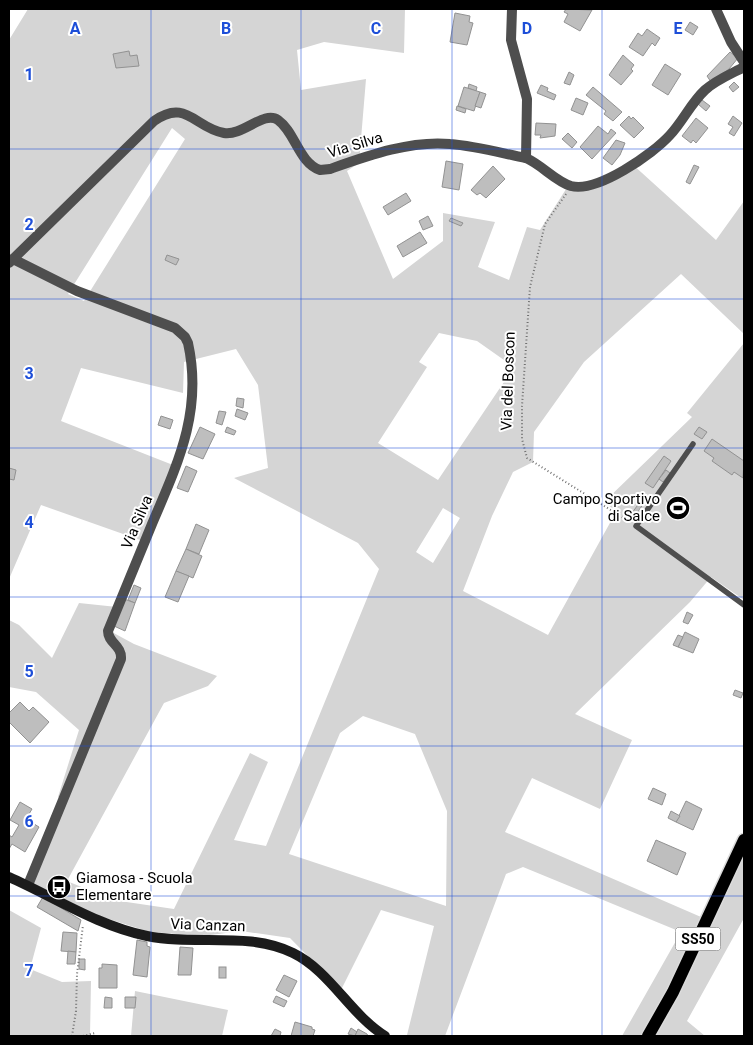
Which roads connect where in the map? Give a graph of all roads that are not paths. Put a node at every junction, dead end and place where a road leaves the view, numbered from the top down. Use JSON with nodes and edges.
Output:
{"nodes":[{"id":1,"x":512,"y":9,"type":"edge"},
{"id":2,"x":716,"y":9,"type":"edge"},
{"id":3,"x":744,"y":62,"type":"edge"},
{"id":4,"x":744,"y":67,"type":"edge"},
{"id":5,"x":526,"y":158,"type":"junction"},
{"id":6,"x":11,"y":261,"type":"edge"},
{"id":7,"x":693,"y":444,"type":"dead end"},
{"id":8,"x":744,"y":605,"type":"edge"},
{"id":9,"x":744,"y":840,"type":"edge"},
{"id":10,"x":9,"y":876,"type":"edge"},
{"id":11,"x":28,"y":885,"type":"junction"},
{"id":12,"x":385,"y":1036,"type":"edge"},
{"id":13,"x":648,"y":1036,"type":"edge"}],
"edges":[{"from":1,"to":5,"type":"street"},
{"from":2,"to":3,"type":"street"},
{"from":4,"to":5,"type":"street","name":"Via Silva"},
{"from":5,"to":6,"type":"street","name":"Via Silva"},
{"from":6,"to":11,"type":"street","name":"Via Silva"},
{"from":7,"to":8,"type":"lane"},
{"from":9,"to":13,"type":"main road","number":"SS50"},
{"from":10,"to":11,"type":"street","name":"Via Canzan"},
{"from":11,"to":12,"type":"street","name":"Via Canzan"}]}
